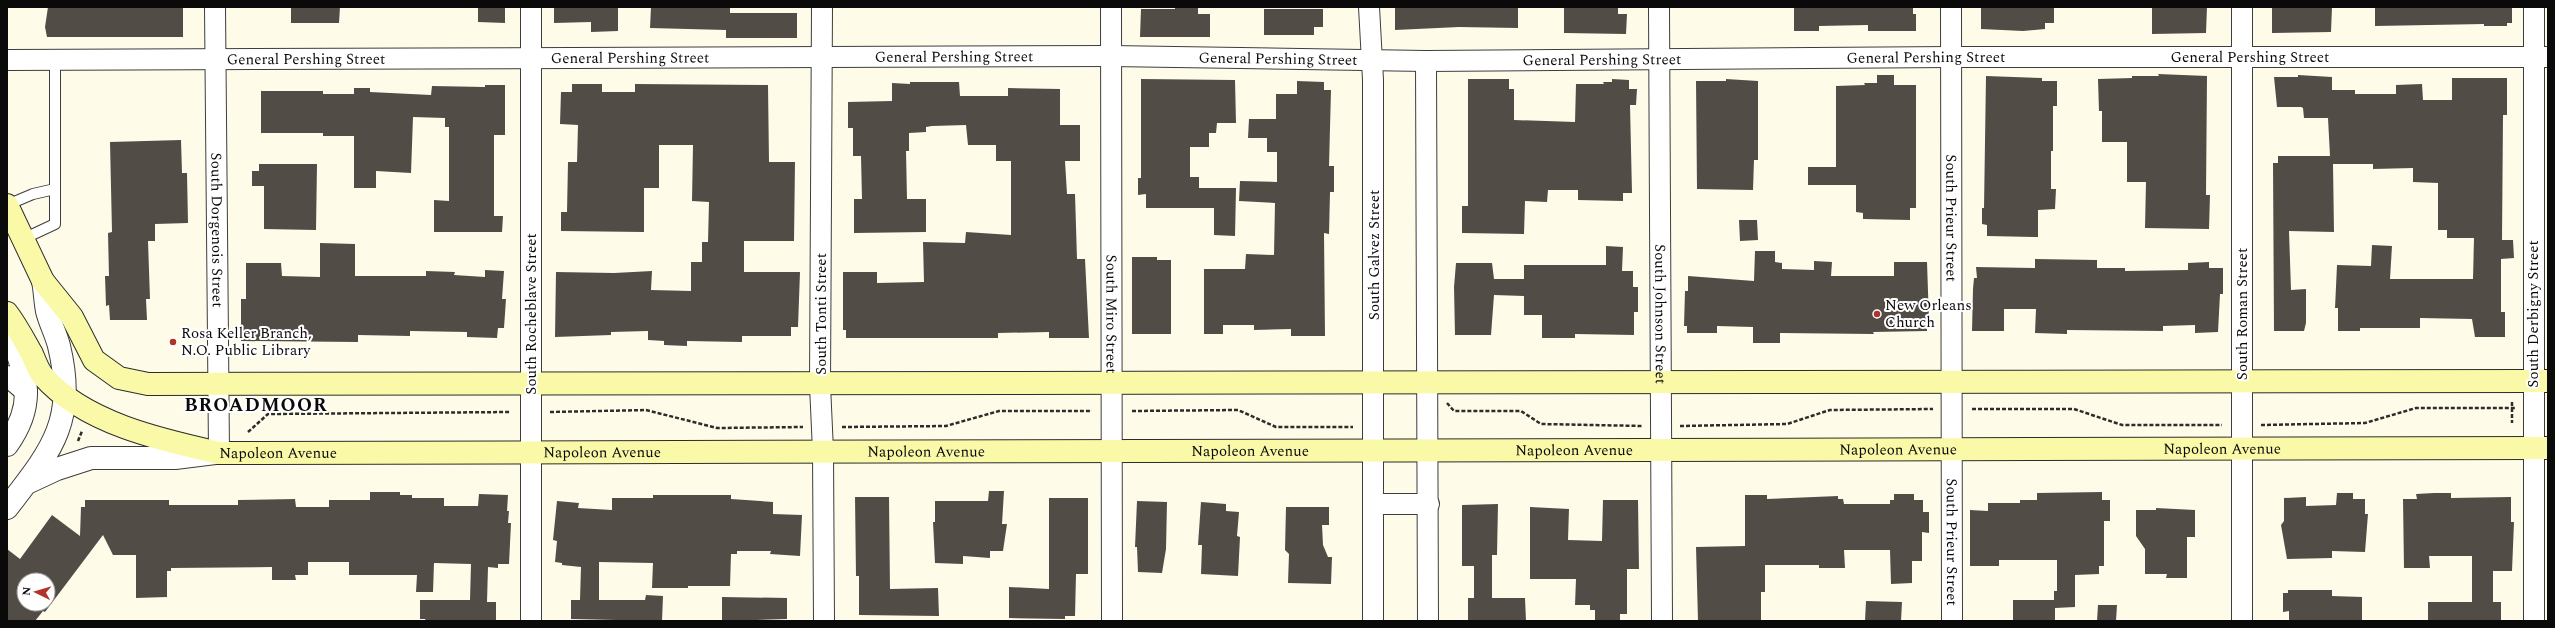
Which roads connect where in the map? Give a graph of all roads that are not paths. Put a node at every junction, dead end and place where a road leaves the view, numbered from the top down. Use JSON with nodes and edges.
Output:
{"nodes":[{"id":1,"x":215,"y":7,"type":"edge"},
{"id":2,"x":532,"y":7,"type":"edge"},
{"id":3,"x":822,"y":7,"type":"edge"},
{"id":4,"x":1111,"y":7,"type":"edge"},
{"id":5,"x":1369,"y":7,"type":"edge"},
{"id":6,"x":1659,"y":7,"type":"edge"},
{"id":7,"x":1951,"y":7,"type":"edge"},
{"id":8,"x":2242,"y":7,"type":"edge"},
{"id":9,"x":2534,"y":7,"type":"edge"},
{"id":10,"x":1111,"y":56,"type":"junction"},
{"id":11,"x":2242,"y":56,"type":"junction"},
{"id":12,"x":1951,"y":57,"type":"junction"},
{"id":13,"x":2541,"y":57,"type":"edge"},
{"id":14,"x":216,"y":58,"type":"junction"},
{"id":15,"x":822,"y":58,"type":"junction"},
{"id":16,"x":7,"y":60,"type":"edge"},
{"id":17,"x":54,"y":60,"type":"junction"},
{"id":18,"x":532,"y":60,"type":"junction"},
{"id":19,"x":1371,"y":60,"type":"junction"},
{"id":20,"x":1660,"y":60,"type":"junction"},
{"id":21,"x":1426,"y":61,"type":"junction"},
{"id":22,"x":55,"y":189,"type":"junction"},
{"id":23,"x":7,"y":205,"type":"edge"},
{"id":24,"x":23,"y":238,"type":"junction"},
{"id":25,"x":43,"y":281,"type":"junction"},
{"id":26,"x":7,"y":312,"type":"edge"},
{"id":27,"x":7,"y":328,"type":"edge"},
{"id":28,"x":7,"y":376,"type":"edge"},
{"id":29,"x":2541,"y":381,"type":"edge"},
{"id":30,"x":1952,"y":382,"type":"junction"},
{"id":31,"x":2242,"y":382,"type":"junction"},
{"id":32,"x":1374,"y":383,"type":"junction"},
{"id":33,"x":1429,"y":383,"type":"junction"},
{"id":34,"x":1661,"y":383,"type":"junction"},
{"id":35,"x":531,"y":384,"type":"junction"},
{"id":36,"x":1111,"y":384,"type":"junction"},
{"id":37,"x":218,"y":385,"type":"junction"},
{"id":38,"x":820,"y":385,"type":"junction"},
{"id":39,"x":27,"y":393,"type":"junction"},
{"id":40,"x":66,"y":395,"type":"junction"},
{"id":41,"x":7,"y":444,"type":"edge"},
{"id":42,"x":2242,"y":448,"type":"junction"},
{"id":43,"x":2541,"y":448,"type":"edge"},
{"id":44,"x":1952,"y":449,"type":"junction"},
{"id":45,"x":1374,"y":450,"type":"junction"},
{"id":46,"x":1429,"y":450,"type":"junction"},
{"id":47,"x":1662,"y":450,"type":"junction"},
{"id":48,"x":824,"y":451,"type":"junction"},
{"id":49,"x":1111,"y":451,"type":"junction"},
{"id":50,"x":531,"y":452,"type":"junction"},
{"id":51,"x":219,"y":453,"type":"junction"},
{"id":52,"x":26,"y":484,"type":"junction"},
{"id":53,"x":1374,"y":504,"type":"junction"},
{"id":54,"x":1429,"y":504,"type":"junction"},
{"id":55,"x":7,"y":508,"type":"edge"},
{"id":56,"x":531,"y":621,"type":"edge"},
{"id":57,"x":824,"y":621,"type":"edge"},
{"id":58,"x":1112,"y":621,"type":"edge"},
{"id":59,"x":1374,"y":621,"type":"edge"},
{"id":60,"x":1428,"y":621,"type":"edge"},
{"id":61,"x":1662,"y":621,"type":"edge"},
{"id":62,"x":1952,"y":621,"type":"edge"},
{"id":63,"x":2242,"y":621,"type":"edge"},
{"id":64,"x":2534,"y":621,"type":"edge"}],
"edges":[{"from":1,"to":14,"type":"street","name":"South Dorgenois Street"},
{"from":2,"to":18,"type":"street","name":"South Rocheblave Street"},
{"from":3,"to":15,"type":"street","name":"South Tonti Street"},
{"from":4,"to":10,"type":"street","name":"South Miro Street"},
{"from":5,"to":19,"type":"street","name":"South Galvez Street"},
{"from":6,"to":20,"type":"street","name":"South Johnson Street"},
{"from":7,"to":12,"type":"street","name":"South Prieur Street"},
{"from":8,"to":11,"type":"street","name":"South Roman Street"},
{"from":9,"to":13,"type":"street","name":"South Derbigny Street"},
{"from":10,"to":15,"type":"street","name":"General Pershing Street"},
{"from":10,"to":19,"type":"street","name":"General Pershing Street"},
{"from":10,"to":36,"type":"street","name":"South Miro Street"},
{"from":11,"to":12,"type":"street","name":"General Pershing Street"},
{"from":11,"to":13,"type":"street","name":"General Pershing Street"},
{"from":11,"to":31,"type":"street","name":"South Roman Street"},
{"from":12,"to":20,"type":"street","name":"General Pershing Street"},
{"from":12,"to":30,"type":"street","name":"South Prieur Street"},
{"from":13,"to":29,"type":"street","name":"South Derbigny Street"},
{"from":14,"to":17,"type":"street","name":"General Pershing Street"},
{"from":14,"to":18,"type":"street","name":"General Pershing Street"},
{"from":14,"to":37,"type":"street","name":"South Dorgenois Street"},
{"from":15,"to":18,"type":"street","name":"General Pershing Street"},
{"from":15,"to":38,"type":"street","name":"South Tonti Street"},
{"from":16,"to":17,"type":"street","name":"General Pershing Street"},
{"from":17,"to":22,"type":"lane"},
{"from":18,"to":35,"type":"street","name":"South Rocheblave Street"},
{"from":19,"to":21,"type":"street","name":"General Pershing Street"},
{"from":19,"to":32,"type":"street","name":"South Galvez Street"},
{"from":20,"to":21,"type":"street","name":"General Pershing Street"},
{"from":20,"to":34,"type":"street","name":"South Johnson Street"},
{"from":21,"to":33,"type":"street"},
{"from":22,"to":23,"type":"lane"},
{"from":22,"to":24,"type":"lane"},
{"from":23,"to":24,"type":"main road"},
{"from":24,"to":25,"type":"main road"},
{"from":25,"to":37,"type":"main road"},
{"from":25,"to":40,"type":"street"},
{"from":26,"to":40,"type":"main road","name":"Napoleon Avenue"},
{"from":27,"to":39,"type":"street"},
{"from":28,"to":39,"type":"street"},
{"from":29,"to":31,"type":"main road"},
{"from":29,"to":43,"type":"street","name":"South Derbigny Street"},
{"from":30,"to":31,"type":"main road"},
{"from":30,"to":34,"type":"main road"},
{"from":30,"to":44,"type":"street","name":"South Prieur Street"},
{"from":31,"to":42,"type":"street","name":"South Roman Street"},
{"from":32,"to":33,"type":"main road"},
{"from":32,"to":36,"type":"main road"},
{"from":32,"to":45,"type":"street","name":"South Galvez Street"},
{"from":33,"to":34,"type":"main road"},
{"from":33,"to":46,"type":"street"},
{"from":34,"to":47,"type":"street","name":"South Johnson Street"},
{"from":35,"to":37,"type":"main road"},
{"from":35,"to":38,"type":"main road"},
{"from":35,"to":50,"type":"street","name":"South Rocheblave Street"},
{"from":36,"to":38,"type":"main road"},
{"from":36,"to":49,"type":"street","name":"South Miro Street"},
{"from":37,"to":51,"type":"street","name":"South Dorgenois Street"},
{"from":38,"to":48,"type":"street","name":"South Tonti Street"},
{"from":39,"to":41,"type":"street"},
{"from":40,"to":51,"type":"main road","name":"Napoleon Avenue"},
{"from":40,"to":52,"type":"street"},
{"from":42,"to":43,"type":"main road","name":"Napoleon Avenue"},
{"from":42,"to":44,"type":"main road","name":"Napoleon Avenue"},
{"from":42,"to":63,"type":"street","name":"South Roman Street"},
{"from":43,"to":64,"type":"street","name":"South Derbigny Street"},
{"from":44,"to":47,"type":"main road","name":"Napoleon Avenue"},
{"from":44,"to":62,"type":"street","name":"South Prieur Street"},
{"from":45,"to":46,"type":"main road","name":"Napoleon Avenue"},
{"from":45,"to":49,"type":"main road","name":"Napoleon Avenue"},
{"from":45,"to":53,"type":"street","name":"South Galvez Street"},
{"from":46,"to":47,"type":"main road","name":"Napoleon Avenue"},
{"from":46,"to":54,"type":"street"},
{"from":47,"to":61,"type":"street","name":"South Johnson Street"},
{"from":48,"to":49,"type":"main road","name":"Napoleon Avenue"},
{"from":48,"to":50,"type":"main road","name":"Napoleon Avenue"},
{"from":48,"to":57,"type":"street","name":"South Tonti Street"},
{"from":49,"to":58,"type":"street","name":"South Miro Street"},
{"from":50,"to":51,"type":"main road","name":"Napoleon Avenue"},
{"from":50,"to":56,"type":"street","name":"South Rocheblave Street"},
{"from":51,"to":52,"type":"street"},
{"from":52,"to":55,"type":"street"},
{"from":53,"to":54,"type":"street"},
{"from":53,"to":59,"type":"street","name":"South Galvez Street"},
{"from":54,"to":60,"type":"street"}]}
